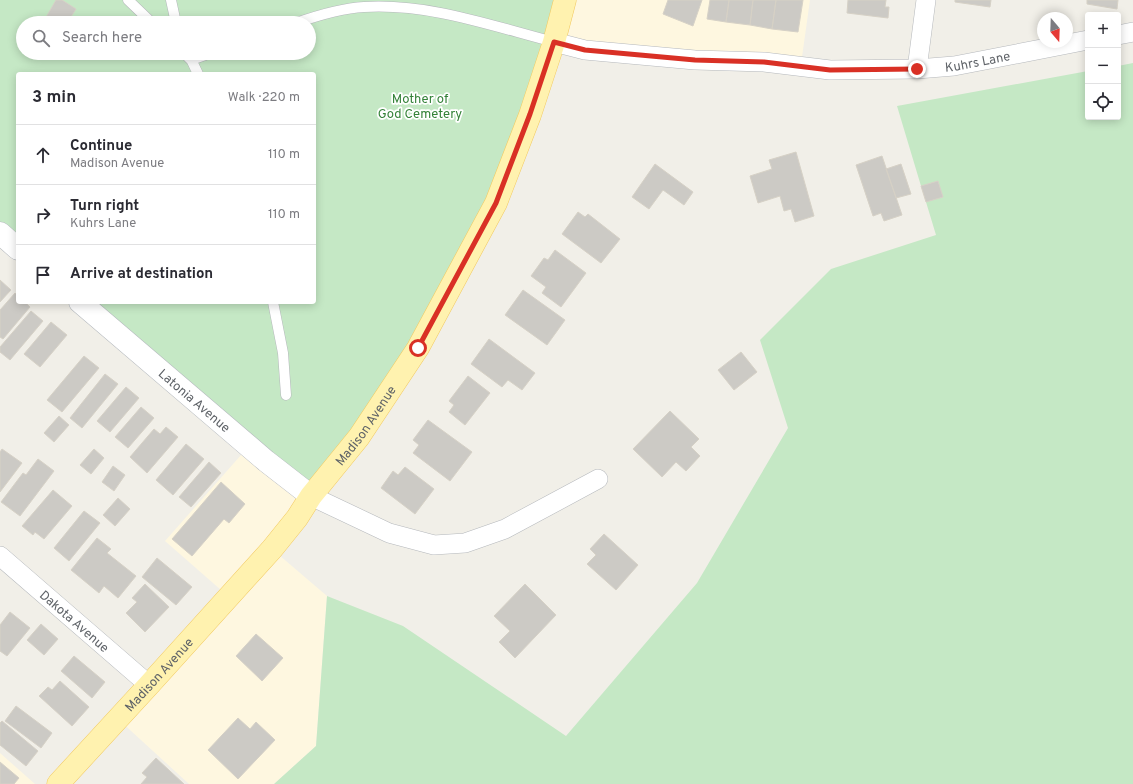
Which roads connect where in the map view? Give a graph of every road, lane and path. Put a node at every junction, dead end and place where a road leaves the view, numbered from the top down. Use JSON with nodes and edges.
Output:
{"nodes":[{"id":1,"x":128,"y":0,"type":"edge"},
{"id":2,"x":171,"y":0,"type":"edge"},
{"id":3,"x":564,"y":0,"type":"edge"},
{"id":4,"x":926,"y":0,"type":"edge"},
{"id":5,"x":145,"y":16,"type":"edge"},
{"id":6,"x":174,"y":16,"type":"edge"},
{"id":7,"x":315,"y":16,"type":"edge"},
{"id":8,"x":1133,"y":32,"type":"edge"},
{"id":9,"x":1121,"y":34,"type":"edge"},
{"id":10,"x":1085,"y":41,"type":"edge"},
{"id":11,"x":554,"y":42,"type":"junction"},
{"id":12,"x":191,"y":60,"type":"edge"},
{"id":13,"x":917,"y":69,"type":"junction"},
{"id":14,"x":197,"y":72,"type":"edge"},
{"id":15,"x":0,"y":233,"type":"edge"},
{"id":16,"x":16,"y":247,"type":"edge"},
{"id":17,"x":82,"y":304,"type":"edge"},
{"id":18,"x":273,"y":304,"type":"edge"},
{"id":19,"x":286,"y":395,"type":"dead end"},
{"id":20,"x":598,"y":479,"type":"dead end"},
{"id":21,"x":311,"y":496,"type":"junction"},
{"id":22,"x":0,"y":556,"type":"edge"},
{"id":23,"x":149,"y":685,"type":"junction"},
{"id":24,"x":58,"y":784,"type":"edge"}],
"edges":[{"from":1,"to":5,"type":"lane"},
{"from":2,"to":6,"type":"lane"},
{"from":3,"to":11,"type":"main road","name":"Madison Avenue"},
{"from":4,"to":13,"type":"street"},
{"from":7,"to":11,"type":"lane"},
{"from":8,"to":9,"type":"street"},
{"from":10,"to":13,"type":"street","name":"Kuhrs Lane"},
{"from":11,"to":13,"type":"street","name":"Kuhrs Lane"},
{"from":11,"to":21,"type":"main road","name":"Madison Avenue"},
{"from":12,"to":14,"type":"lane"},
{"from":15,"to":16,"type":"street"},
{"from":17,"to":21,"type":"street","name":"Latonia Avenue"},
{"from":18,"to":19,"type":"lane"},
{"from":20,"to":21,"type":"street"},
{"from":21,"to":23,"type":"main road","name":"Madison Avenue"},
{"from":22,"to":23,"type":"street","name":"Dakota Avenue"},
{"from":23,"to":24,"type":"main road","name":"Madison Avenue"}]}
